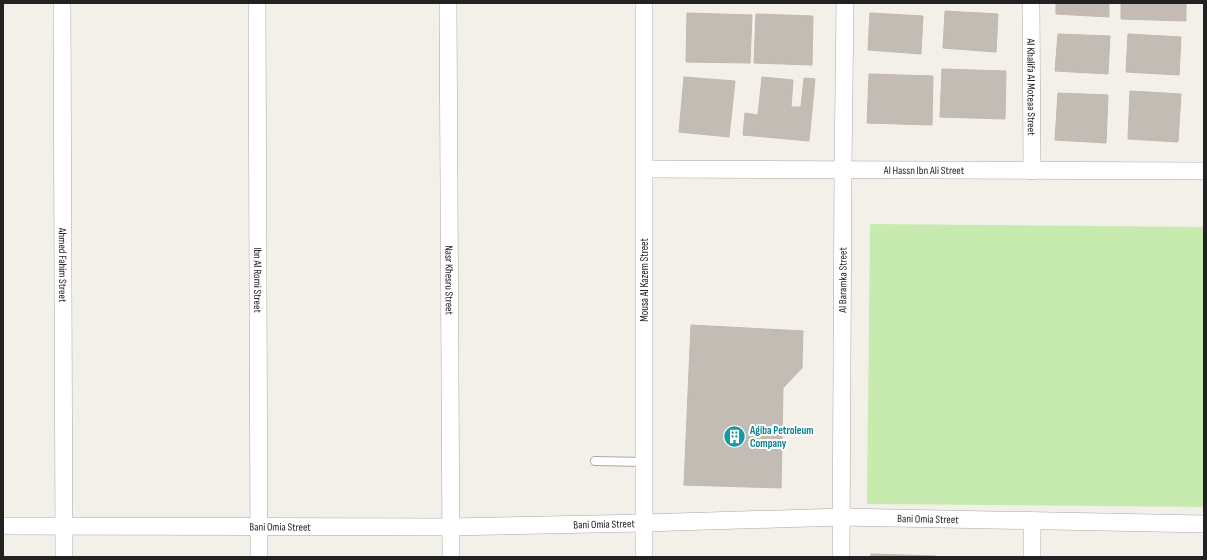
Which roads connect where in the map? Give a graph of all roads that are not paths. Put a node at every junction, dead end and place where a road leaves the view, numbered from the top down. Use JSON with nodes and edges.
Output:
{"nodes":[{"id":1,"x":62,"y":3,"type":"edge"},
{"id":2,"x":257,"y":3,"type":"edge"},
{"id":3,"x":448,"y":3,"type":"edge"},
{"id":4,"x":644,"y":3,"type":"edge"},
{"id":5,"x":845,"y":3,"type":"edge"},
{"id":6,"x":1031,"y":3,"type":"edge"},
{"id":7,"x":645,"y":169,"type":"junction"},
{"id":8,"x":843,"y":170,"type":"junction"},
{"id":9,"x":1032,"y":171,"type":"junction"},
{"id":10,"x":1204,"y":172,"type":"edge"},
{"id":11,"x":595,"y":461,"type":"dead end"},
{"id":12,"x":643,"y":462,"type":"junction"},
{"id":13,"x":842,"y":517,"type":"junction"},
{"id":14,"x":1032,"y":521,"type":"junction"},
{"id":15,"x":644,"y":523,"type":"junction"},
{"id":16,"x":1204,"y":524,"type":"edge"},
{"id":17,"x":3,"y":526,"type":"edge"},
{"id":18,"x":63,"y":526,"type":"junction"},
{"id":19,"x":260,"y":526,"type":"junction"},
{"id":20,"x":451,"y":526,"type":"junction"},
{"id":21,"x":64,"y":557,"type":"edge"},
{"id":22,"x":259,"y":557,"type":"edge"},
{"id":23,"x":451,"y":557,"type":"edge"},
{"id":24,"x":644,"y":557,"type":"edge"},
{"id":25,"x":841,"y":557,"type":"edge"},
{"id":26,"x":1032,"y":557,"type":"edge"}],
"edges":[{"from":1,"to":18,"type":"street","name":"Ahmed Fahim Street"},
{"from":2,"to":19,"type":"street","name":"Ibn Al Romi Street"},
{"from":3,"to":20,"type":"street","name":"Nasr Khesru Street"},
{"from":4,"to":7,"type":"street","name":"Mousa Al Kazem Street"},
{"from":5,"to":8,"type":"street","name":"Al Baramka Street"},
{"from":6,"to":9,"type":"street","name":"Al Khalifa Al Moteaa Street"},
{"from":7,"to":8,"type":"street","name":"Al Hassn Ibn Ali Street"},
{"from":7,"to":12,"type":"street","name":"Mousa Al Kazem Street"},
{"from":8,"to":9,"type":"street","name":"Al Hassn Ibn Ali Street"},
{"from":8,"to":13,"type":"street","name":"Al Baramka Street"},
{"from":9,"to":10,"type":"street","name":"Al Hassn Ibn Ali Street"},
{"from":11,"to":12,"type":"lane"},
{"from":12,"to":15,"type":"street","name":"Mousa Al Kazem Street"},
{"from":13,"to":14,"type":"street","name":"Bani Omia Street"},
{"from":13,"to":15,"type":"street","name":"Bani Omia Street"},
{"from":13,"to":25,"type":"street","name":"Al Baramka Street"},
{"from":14,"to":16,"type":"street","name":"Bani Omia Street"},
{"from":14,"to":26,"type":"street"},
{"from":15,"to":20,"type":"street","name":"Bani Omia Street"},
{"from":15,"to":24,"type":"street","name":"Mousa Al Kazem Street"},
{"from":17,"to":18,"type":"street","name":"Bani Omia Street"},
{"from":18,"to":19,"type":"street","name":"Bani Omia Street"},
{"from":18,"to":21,"type":"street","name":"Ahmed Fahim Street"},
{"from":19,"to":20,"type":"street","name":"Bani Omia Street"},
{"from":19,"to":22,"type":"street","name":"Ibn Al Romi Street"},
{"from":20,"to":23,"type":"street","name":"Nasr Khesru Street"}]}
